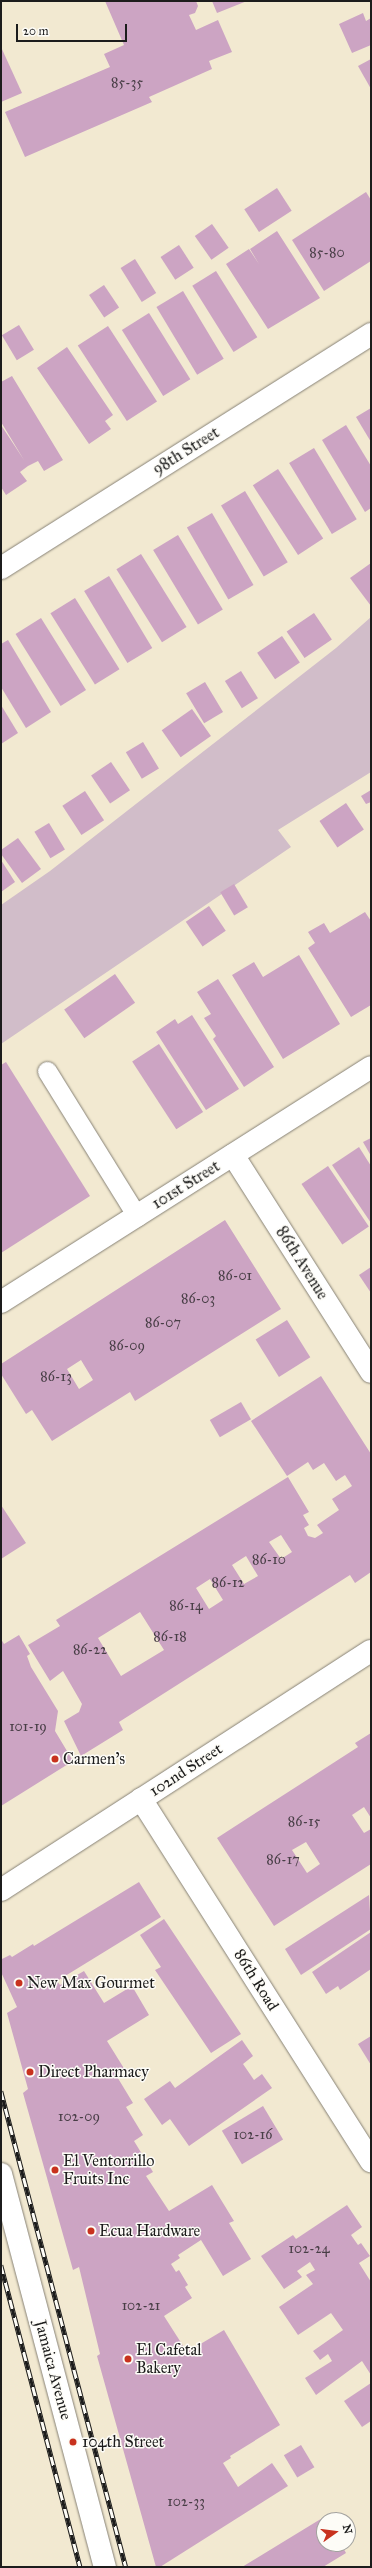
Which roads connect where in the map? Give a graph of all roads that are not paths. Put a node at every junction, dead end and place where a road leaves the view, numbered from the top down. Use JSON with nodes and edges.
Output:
{"nodes":[{"id":1,"x":371,"y":334,"type":"edge"},
{"id":2,"x":1,"y":568,"type":"edge"},
{"id":3,"x":371,"y":1067,"type":"edge"},
{"id":4,"x":47,"y":1071,"type":"dead end"},
{"id":5,"x":233,"y":1155,"type":"junction"},
{"id":6,"x":137,"y":1216,"type":"junction"},
{"id":7,"x":1,"y":1302,"type":"edge"},
{"id":8,"x":371,"y":1372,"type":"edge"},
{"id":9,"x":371,"y":1651,"type":"edge"},
{"id":10,"x":141,"y":1799,"type":"junction"},
{"id":11,"x":1,"y":1890,"type":"edge"},
{"id":12,"x":371,"y":2161,"type":"edge"},
{"id":13,"x":1,"y":2174,"type":"edge"},
{"id":14,"x":105,"y":2567,"type":"edge"}],
"edges":[{"from":1,"to":2,"type":"street","name":"98th Street"},
{"from":3,"to":5,"type":"street","name":"101st Street"},
{"from":4,"to":6,"type":"lane"},
{"from":5,"to":6,"type":"street","name":"101st Street"},
{"from":5,"to":8,"type":"street","name":"86th Avenue"},
{"from":6,"to":7,"type":"street","name":"101st Street"},
{"from":9,"to":10,"type":"street","name":"102nd Street"},
{"from":10,"to":11,"type":"street","name":"102nd Street"},
{"from":10,"to":12,"type":"street","name":"86th Road"},
{"from":13,"to":14,"type":"street","name":"Jamaica Avenue"}]}
